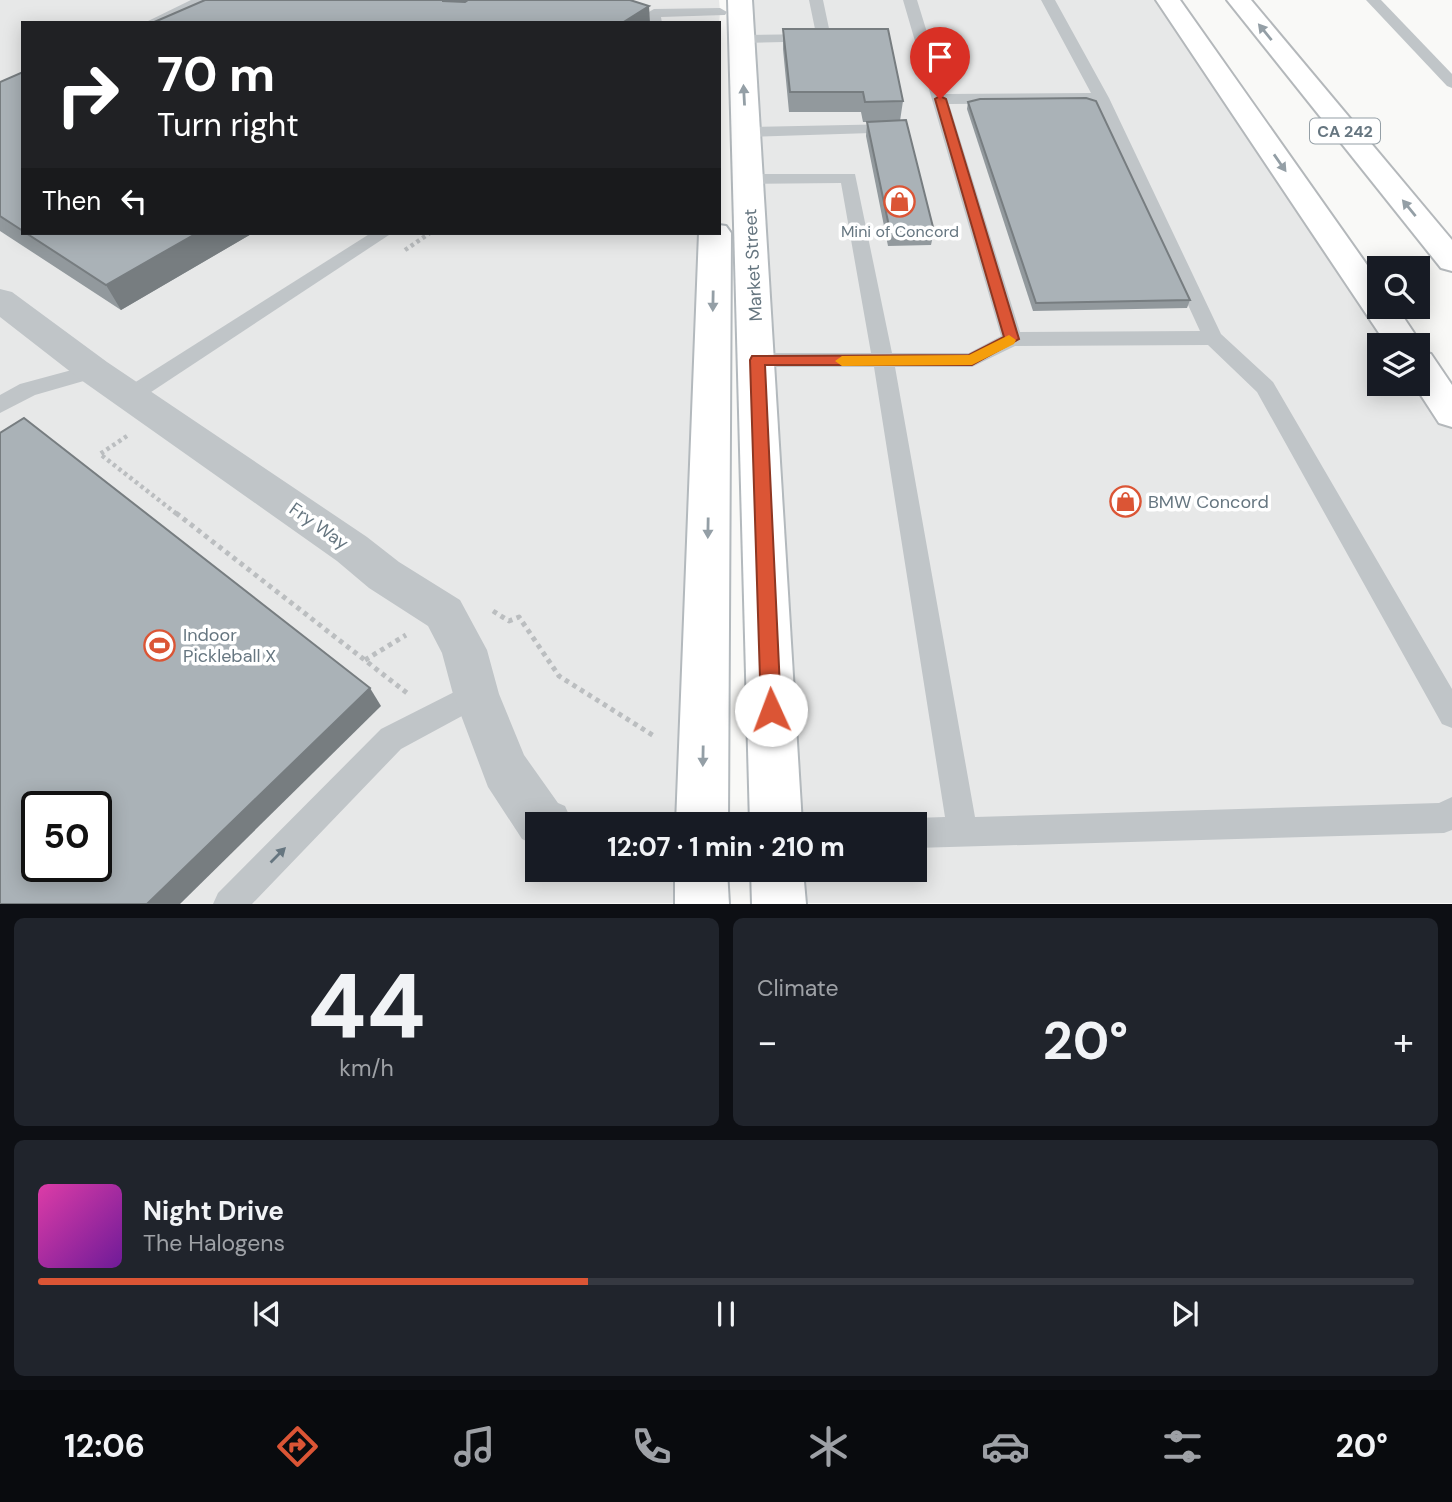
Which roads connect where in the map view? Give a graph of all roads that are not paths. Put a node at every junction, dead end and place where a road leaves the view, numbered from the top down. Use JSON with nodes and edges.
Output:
{"nodes":[{"id":1,"x":202,"y":0,"type":"edge"},
{"id":2,"x":816,"y":0,"type":"edge"},
{"id":3,"x":910,"y":0,"type":"edge"},
{"id":4,"x":1048,"y":0,"type":"edge"},
{"id":5,"x":1168,"y":0,"type":"edge"},
{"id":6,"x":1239,"y":0,"type":"edge"},
{"id":7,"x":1373,"y":0,"type":"edge"},
{"id":8,"x":651,"y":11,"type":"edge"},
{"id":9,"x":728,"y":15,"type":"edge"},
{"id":10,"x":155,"y":21,"type":"edge"},
{"id":11,"x":1452,"y":83,"type":"edge"},
{"id":12,"x":1101,"y":98,"type":"junction"},
{"id":13,"x":940,"y":99,"type":"junction"},
{"id":14,"x":900,"y":129,"type":"edge"},
{"id":15,"x":746,"y":132,"type":"junction"},
{"id":16,"x":748,"y":180,"type":"junction"},
{"id":17,"x":380,"y":235,"type":"edge"},
{"id":18,"x":715,"y":235,"type":"edge"},
{"id":19,"x":1452,"y":261,"type":"edge"},
{"id":20,"x":0,"y":300,"type":"edge"},
{"id":21,"x":1397,"y":333,"type":"edge"},
{"id":22,"x":1213,"y":338,"type":"junction"},
{"id":23,"x":1012,"y":339,"type":"junction"},
{"id":24,"x":757,"y":360,"type":"junction"},
{"id":25,"x":883,"y":361,"type":"junction"},
{"id":26,"x":94,"y":371,"type":"junction"},
{"id":27,"x":1430,"y":381,"type":"edge"},
{"id":28,"x":131,"y":395,"type":"junction"},
{"id":29,"x":0,"y":405,"type":"edge"},
{"id":30,"x":1452,"y":414,"type":"edge"},
{"id":31,"x":476,"y":694,"type":"junction"},
{"id":32,"x":1452,"y":715,"type":"edge"},
{"id":33,"x":534,"y":812,"type":"edge"},
{"id":34,"x":702,"y":812,"type":"edge"},
{"id":35,"x":776,"y":812,"type":"edge"},
{"id":36,"x":1452,"y":812,"type":"edge"},
{"id":37,"x":962,"y":831,"type":"junction"},
{"id":38,"x":927,"y":832,"type":"edge"},
{"id":39,"x":701,"y":882,"type":"edge"},
{"id":40,"x":778,"y":882,"type":"edge"},
{"id":41,"x":229,"y":904,"type":"edge"},
{"id":42,"x":702,"y":904,"type":"edge"},
{"id":43,"x":779,"y":904,"type":"edge"}],
"edges":[{"from":1,"to":10,"type":"lane"},
{"from":2,"to":9,"type":"lane"},
{"from":3,"to":13,"type":"lane"},
{"from":4,"to":12,"type":"lane"},
{"from":5,"to":21,"type":"main road","one_way":true},
{"from":19,"to":6,"type":"main road","number":"CA 242","one_way":true},
{"from":7,"to":11,"type":"lane"},
{"from":8,"to":9,"type":"lane"},
{"from":15,"to":9,"type":"main road","name":"Market Street","one_way":true},
{"from":12,"to":13,"type":"lane"},
{"from":12,"to":22,"type":"lane"},
{"from":13,"to":23,"type":"lane"},
{"from":14,"to":15,"type":"lane"},
{"from":15,"to":16,"type":"main road","name":"Market Street"},
{"from":16,"to":24,"type":"main road","name":"Market Street"},
{"from":16,"to":25,"type":"lane"},
{"from":17,"to":28,"type":"lane"},
{"from":18,"to":34,"type":"main road","name":"Market Street","one_way":true},
{"from":20,"to":26,"type":"street","name":"Fry Way"},
{"from":22,"to":23,"type":"lane"},
{"from":22,"to":32,"type":"lane"},
{"from":23,"to":25,"type":"lane"},
{"from":24,"to":25,"type":"lane"},
{"from":24,"to":35,"type":"main road","name":"Market Street"},
{"from":25,"to":37,"type":"lane"},
{"from":26,"to":28,"type":"street","name":"Fry Way"},
{"from":26,"to":29,"type":"lane"},
{"from":27,"to":30,"type":"main road"},
{"from":28,"to":31,"type":"street","name":"Fry Way"},
{"from":31,"to":33,"type":"street","name":"Fry Way"},
{"from":41,"to":31,"type":"lane","one_way":true},
{"from":36,"to":37,"type":"lane"},
{"from":37,"to":38,"type":"lane"},
{"from":39,"to":42,"type":"main road"},
{"from":40,"to":43,"type":"main road"}]}
